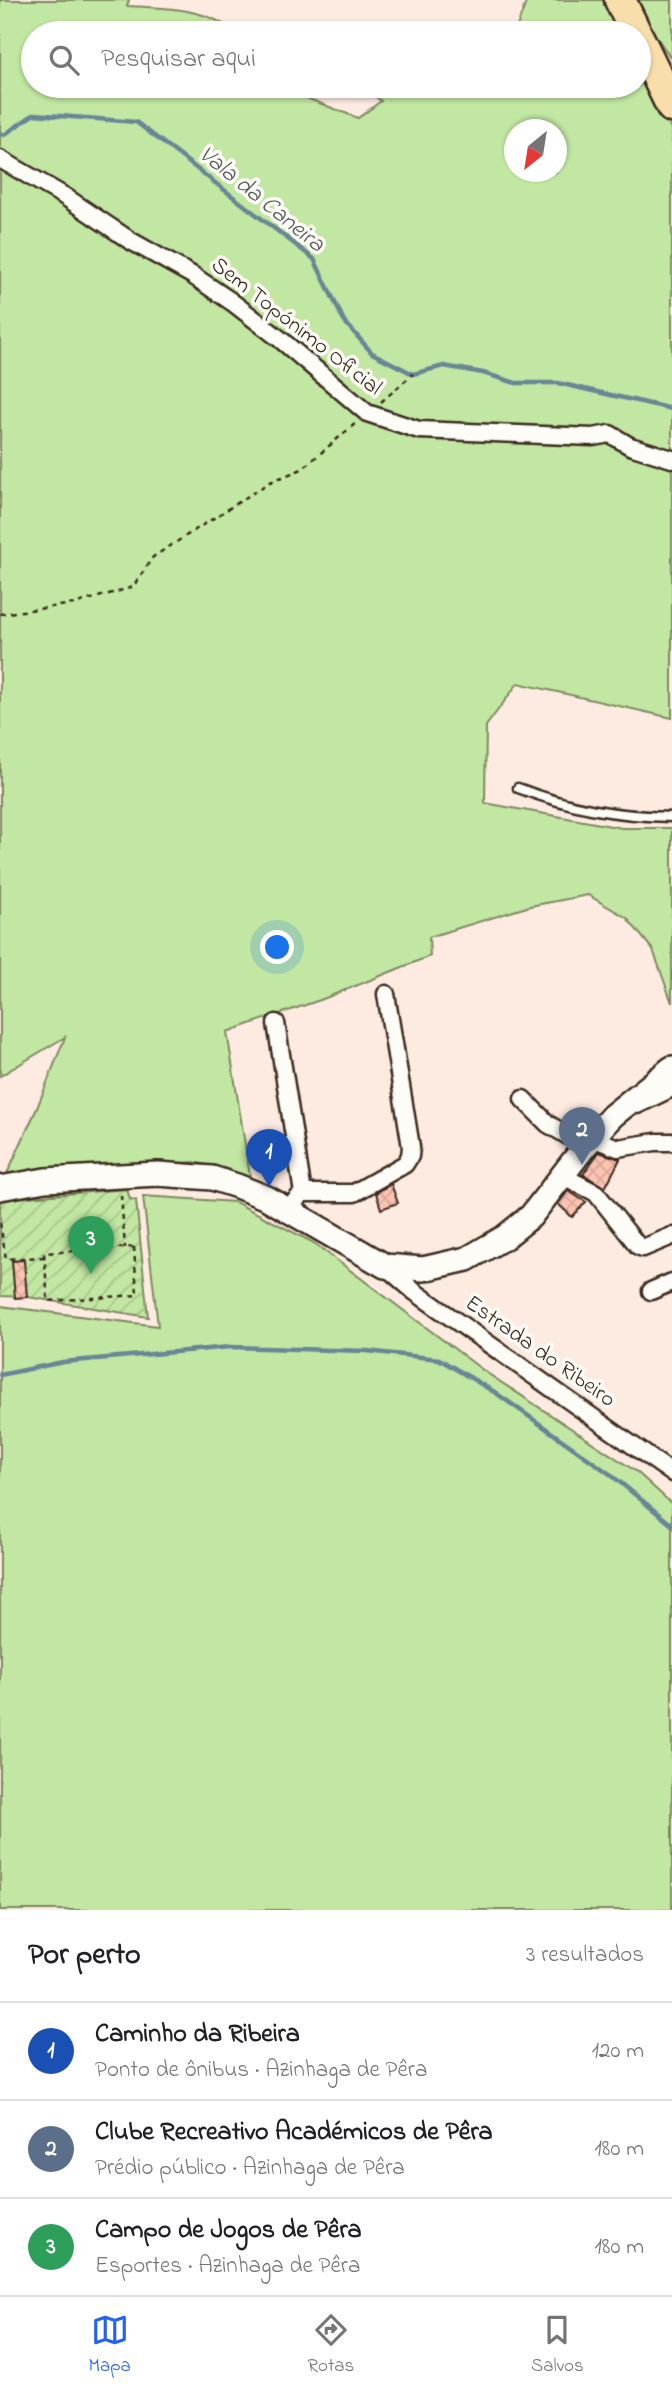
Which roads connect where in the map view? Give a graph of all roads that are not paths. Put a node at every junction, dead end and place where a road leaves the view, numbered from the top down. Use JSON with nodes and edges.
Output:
{"nodes":[{"id":1,"x":622,"y":0,"type":"edge"},
{"id":2,"x":633,"y":21,"type":"edge"},
{"id":3,"x":651,"y":58,"type":"edge"},
{"id":4,"x":672,"y":107,"type":"edge"},
{"id":5,"x":0,"y":159,"type":"edge"},
{"id":6,"x":672,"y":459,"type":"edge"},
{"id":7,"x":518,"y":788,"type":"dead end"},
{"id":8,"x":672,"y":810,"type":"edge"},
{"id":9,"x":668,"y":817,"type":"edge"},
{"id":10,"x":386,"y":994,"type":"dead end"},
{"id":11,"x":276,"y":1023,"type":"dead end"},
{"id":12,"x":672,"y":1068,"type":"edge"},
{"id":13,"x":672,"y":1088,"type":"edge"},
{"id":14,"x":523,"y":1099,"type":"dead end"},
{"id":15,"x":612,"y":1116,"type":"junction"},
{"id":16,"x":588,"y":1142,"type":"junction"},
{"id":17,"x":672,"y":1142,"type":"edge"},
{"id":18,"x":563,"y":1176,"type":"junction"},
{"id":19,"x":0,"y":1188,"type":"edge"},
{"id":20,"x":295,"y":1201,"type":"junction"},
{"id":21,"x":672,"y":1236,"type":"edge"},
{"id":22,"x":385,"y":1266,"type":"junction"},
{"id":23,"x":672,"y":1282,"type":"edge"},
{"id":24,"x":651,"y":1291,"type":"dead end"},
{"id":25,"x":670,"y":1468,"type":"edge"}],
"edges":[{"from":1,"to":2,"type":"highway"},
{"from":3,"to":4,"type":"highway"},
{"from":5,"to":6,"type":"street","name":"Sem Topónimo Oficial"},
{"from":7,"to":9,"type":"lane"},
{"from":8,"to":9,"type":"lane"},
{"from":10,"to":20,"type":"street"},
{"from":11,"to":20,"type":"street"},
{"from":12,"to":15,"type":"street"},
{"from":13,"to":15,"type":"street"},
{"from":14,"to":16,"type":"street"},
{"from":15,"to":16,"type":"street"},
{"from":16,"to":17,"type":"street"},
{"from":16,"to":18,"type":"street"},
{"from":18,"to":21,"type":"street"},
{"from":18,"to":22,"type":"street"},
{"from":19,"to":20,"type":"street"},
{"from":20,"to":22,"type":"street"},
{"from":22,"to":25,"type":"street","name":"Estrada do Ribeiro"},
{"from":23,"to":24,"type":"street"}]}
